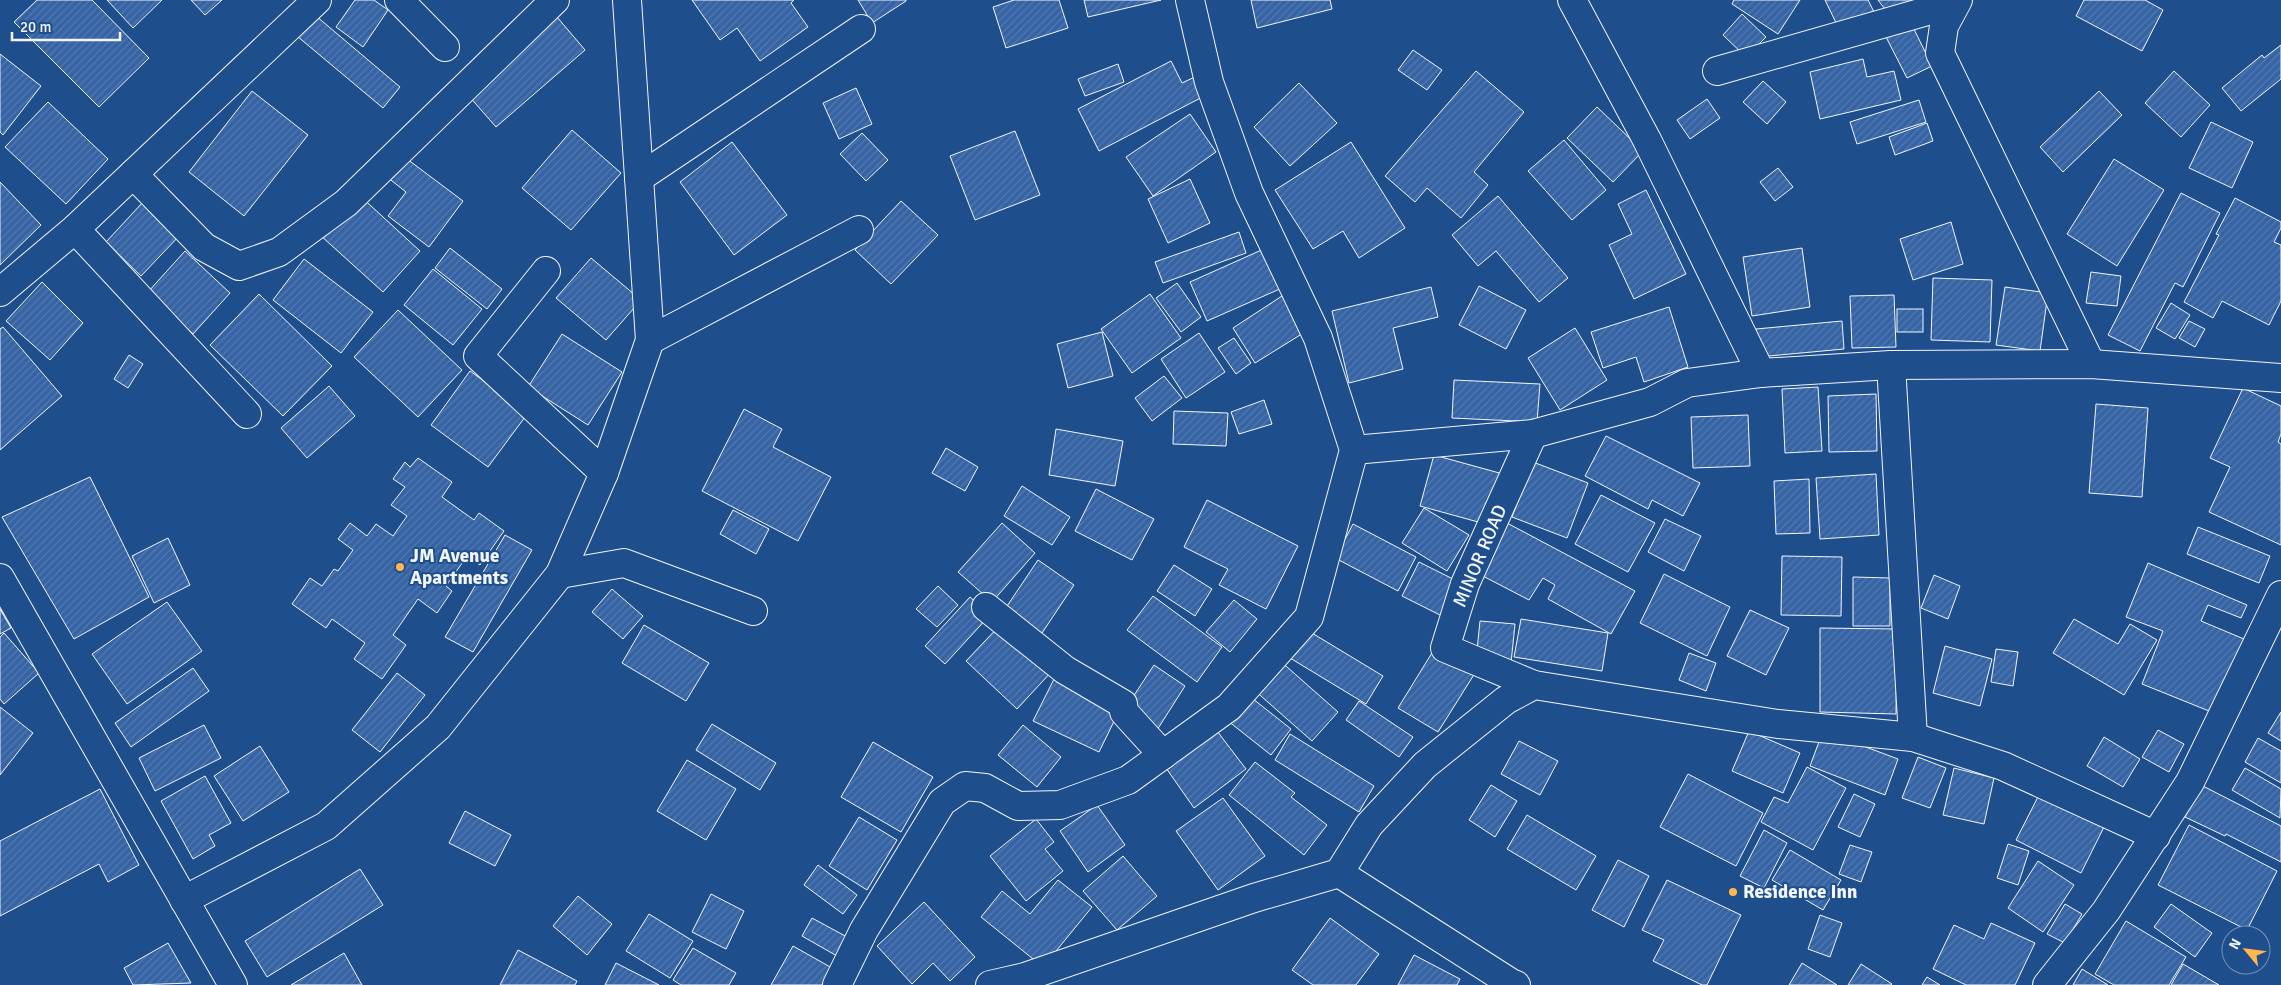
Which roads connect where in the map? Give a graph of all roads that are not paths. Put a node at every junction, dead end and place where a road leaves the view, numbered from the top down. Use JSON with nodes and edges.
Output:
{"nodes":[{"id":1,"x":317,"y":0,"type":"edge"},
{"id":2,"x":399,"y":0,"type":"edge"},
{"id":3,"x":555,"y":0,"type":"edge"},
{"id":4,"x":627,"y":0,"type":"edge"},
{"id":5,"x":1190,"y":0,"type":"edge"},
{"id":6,"x":1572,"y":0,"type":"edge"},
{"id":7,"x":1957,"y":2,"type":"edge"},
{"id":8,"x":861,"y":29,"type":"dead end"},
{"id":9,"x":445,"y":47,"type":"dead end"},
{"id":10,"x":1717,"y":71,"type":"dead end"},
{"id":11,"x":133,"y":174,"type":"junction"},
{"id":12,"x":639,"y":178,"type":"junction"},
{"id":13,"x":75,"y":229,"type":"junction"},
{"id":14,"x":859,"y":230,"type":"dead end"},
{"id":15,"x":546,"y":272,"type":"dead end"},
{"id":16,"x":0,"y":292,"type":"edge"},
{"id":17,"x":650,"y":340,"type":"junction"},
{"id":18,"x":2091,"y":364,"type":"junction"},
{"id":19,"x":1891,"y":365,"type":"junction"},
{"id":20,"x":1761,"y":373,"type":"junction"},
{"id":21,"x":2281,"y":378,"type":"edge"},
{"id":22,"x":247,"y":414,"type":"dead end"},
{"id":23,"x":1533,"y":434,"type":"junction"},
{"id":24,"x":1354,"y":450,"type":"junction"},
{"id":25,"x":604,"y":473,"type":"junction"},
{"id":26,"x":560,"y":574,"type":"junction"},
{"id":27,"x":0,"y":578,"type":"edge"},
{"id":28,"x":2281,"y":595,"type":"edge"},
{"id":29,"x":986,"y":606,"type":"dead end"},
{"id":30,"x":753,"y":611,"type":"dead end"},
{"id":31,"x":1534,"y":685,"type":"junction"},
{"id":32,"x":1912,"y":737,"type":"junction"},
{"id":33,"x":1163,"y":755,"type":"junction"},
{"id":34,"x":2156,"y":836,"type":"junction"},
{"id":35,"x":1339,"y":872,"type":"junction"},
{"id":36,"x":184,"y":900,"type":"junction"},
{"id":37,"x":1512,"y":984,"type":"edge"},
{"id":38,"x":233,"y":985,"type":"edge"},
{"id":39,"x":837,"y":985,"type":"edge"},
{"id":40,"x":990,"y":985,"type":"edge"},
{"id":41,"x":2047,"y":985,"type":"edge"}],
"edges":[{"from":1,"to":11,"type":"street"},
{"from":2,"to":9,"type":"street"},
{"from":3,"to":11,"type":"street"},
{"from":4,"to":12,"type":"street"},
{"from":5,"to":24,"type":"street"},
{"from":6,"to":20,"type":"street"},
{"from":7,"to":10,"type":"street"},
{"from":7,"to":18,"type":"street"},
{"from":8,"to":12,"type":"street"},
{"from":11,"to":13,"type":"street"},
{"from":12,"to":17,"type":"street"},
{"from":13,"to":16,"type":"street"},
{"from":13,"to":22,"type":"street"},
{"from":14,"to":17,"type":"street"},
{"from":15,"to":25,"type":"street"},
{"from":17,"to":25,"type":"street"},
{"from":18,"to":19,"type":"street"},
{"from":18,"to":21,"type":"street"},
{"from":19,"to":20,"type":"street"},
{"from":19,"to":32,"type":"street"},
{"from":20,"to":23,"type":"street"},
{"from":23,"to":24,"type":"street"},
{"from":23,"to":31,"type":"street","name":"MINOR ROAD"},
{"from":24,"to":33,"type":"street"},
{"from":25,"to":26,"type":"street"},
{"from":26,"to":30,"type":"street"},
{"from":26,"to":36,"type":"street"},
{"from":27,"to":36,"type":"street"},
{"from":28,"to":34,"type":"street"},
{"from":29,"to":33,"type":"street"},
{"from":31,"to":32,"type":"street"},
{"from":31,"to":35,"type":"street"},
{"from":32,"to":34,"type":"street"},
{"from":33,"to":39,"type":"street"},
{"from":34,"to":41,"type":"street"},
{"from":35,"to":37,"type":"street"},
{"from":35,"to":40,"type":"street"},
{"from":36,"to":38,"type":"street"}]}
